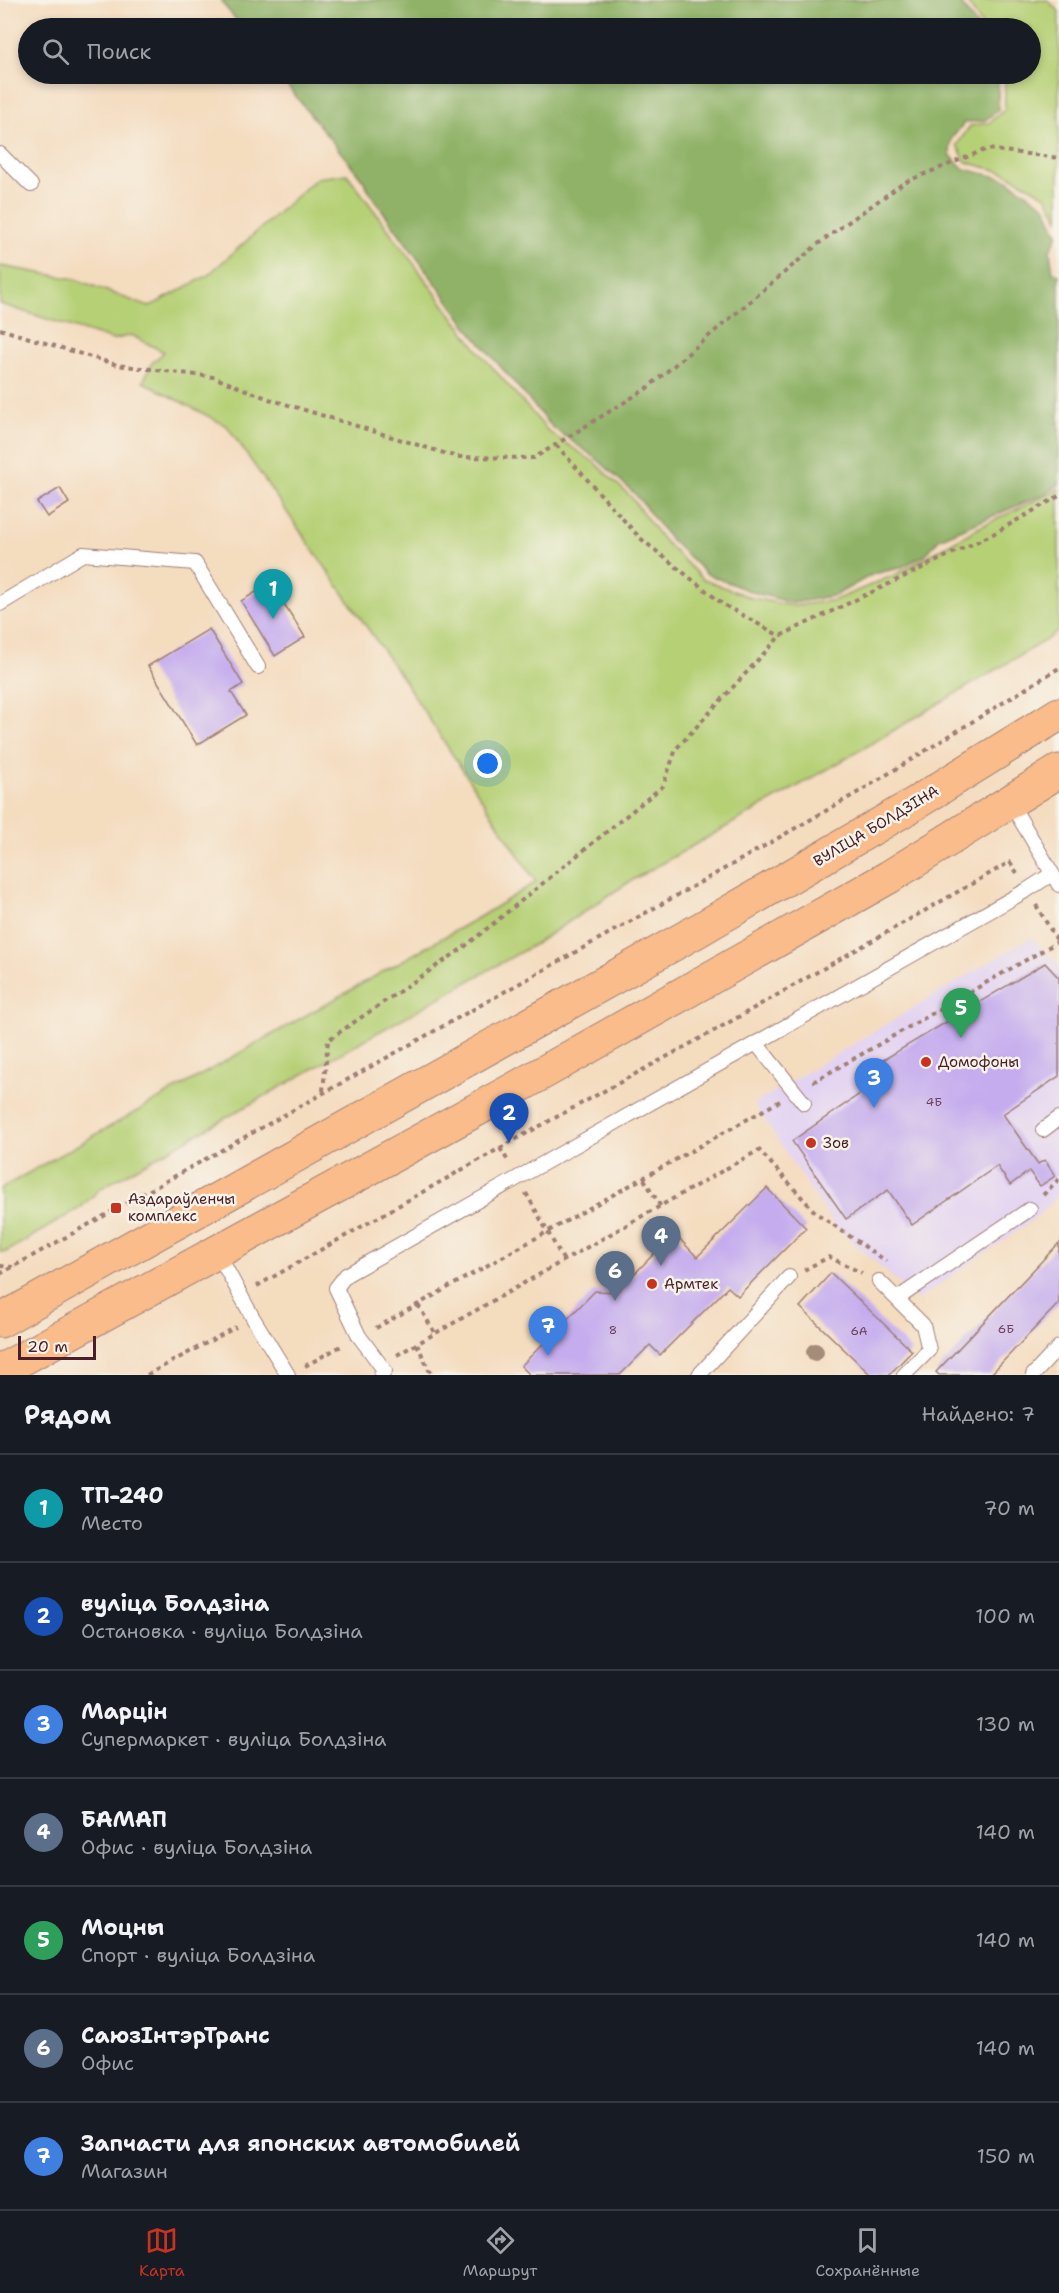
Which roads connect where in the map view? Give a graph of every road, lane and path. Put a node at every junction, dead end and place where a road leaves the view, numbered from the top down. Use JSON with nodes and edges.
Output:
{"nodes":[{"id":1,"x":0,"y":154,"type":"edge"},
{"id":2,"x":1059,"y":158,"type":"edge"},
{"id":3,"x":31,"y":184,"type":"dead end"},
{"id":4,"x":0,"y":329,"type":"edge"},
{"id":5,"x":556,"y":445,"type":"junction"},
{"id":6,"x":1059,"y":496,"type":"edge"},
{"id":7,"x":0,"y":604,"type":"edge"},
{"id":8,"x":780,"y":636,"type":"junction"},
{"id":9,"x":258,"y":667,"type":"dead end"},
{"id":10,"x":1059,"y":668,"type":"edge"},
{"id":11,"x":1059,"y":714,"type":"edge"},
{"id":12,"x":1059,"y":771,"type":"edge"},
{"id":13,"x":1010,"y":802,"type":"junction"},
{"id":14,"x":1055,"y":879,"type":"edge"},
{"id":15,"x":1027,"y":890,"type":"junction"},
{"id":16,"x":697,"y":931,"type":"junction"},
{"id":17,"x":1059,"y":941,"type":"edge"},
{"id":18,"x":719,"y":973,"type":"junction"},
{"id":19,"x":756,"y":1043,"type":"junction"},
{"id":20,"x":323,"y":1091,"type":"junction"},
{"id":21,"x":800,"y":1098,"type":"junction"},
{"id":22,"x":1059,"y":1118,"type":"edge"},
{"id":23,"x":1043,"y":1130,"type":"dead end"},
{"id":24,"x":644,"y":1179,"type":"junction"},
{"id":25,"x":662,"y":1207,"type":"junction"},
{"id":26,"x":1030,"y":1209,"type":"dead end"},
{"id":27,"x":548,"y":1233,"type":"junction"},
{"id":28,"x":217,"y":1252,"type":"junction"},
{"id":29,"x":564,"y":1261,"type":"junction"},
{"id":30,"x":0,"y":1266,"type":"edge"},
{"id":31,"x":14,"y":1267,"type":"junction"},
{"id":32,"x":0,"y":1274,"type":"edge"},
{"id":33,"x":789,"y":1277,"type":"joint"},
{"id":34,"x":879,"y":1281,"type":"joint"},
{"id":35,"x":919,"y":1284,"type":"junction"},
{"id":36,"x":261,"y":1293,"type":"dead end"},
{"id":37,"x":898,"y":1298,"type":"junction"},
{"id":38,"x":418,"y":1305,"type":"junction"},
{"id":39,"x":254,"y":1318,"type":"junction"},
{"id":40,"x":0,"y":1321,"type":"edge"},
{"id":41,"x":435,"y":1333,"type":"junction"},
{"id":42,"x":360,"y":1336,"type":"junction"},
{"id":43,"x":417,"y":1344,"type":"junction"},
{"id":44,"x":1059,"y":1347,"type":"edge"},
{"id":45,"x":299,"y":1356,"type":"dead end"},
{"id":46,"x":305,"y":1366,"type":"junction"},
{"id":47,"x":380,"y":1370,"type":"edge"},
{"id":48,"x":0,"y":1371,"type":"edge"},
{"id":49,"x":292,"y":1373,"type":"edge"},
{"id":50,"x":705,"y":1373,"type":"edge"},
{"id":51,"x":147,"y":1375,"type":"edge"},
{"id":52,"x":434,"y":1375,"type":"edge"},
{"id":53,"x":904,"y":1375,"type":"edge"},
{"id":54,"x":1033,"y":1375,"type":"edge"}],
"edges":[{"from":1,"to":3,"type":"lane"},
{"from":2,"to":5,"type":"path"},
{"from":4,"to":5,"type":"path"},
{"from":5,"to":8,"type":"path"},
{"from":6,"to":8,"type":"path"},
{"from":7,"to":9,"type":"lane"},
{"from":8,"to":20,"type":"path"},
{"from":10,"to":20,"type":"path"},
{"from":11,"to":16,"type":"main road","name":"ВУЛІЦА БОЛДЗІНА"},
{"from":12,"to":13,"type":"main road"},
{"from":13,"to":14,"type":"lane"},
{"from":13,"to":18,"type":"main road"},
{"from":14,"to":15,"type":"lane"},
{"from":15,"to":17,"type":"path"},
{"from":15,"to":19,"type":"lane"},
{"from":15,"to":36,"type":"path"},
{"from":16,"to":18,"type":"main road"},
{"from":16,"to":40,"type":"main road","name":"ВУЛІЦА БОЛДЗІНА"},
{"from":17,"to":21,"type":"path"},
{"from":18,"to":28,"type":"main road"},
{"from":19,"to":21,"type":"lane"},
{"from":19,"to":42,"type":"lane"},
{"from":20,"to":31,"type":"path"},
{"from":21,"to":24,"type":"path"},
{"from":22,"to":23,"type":"lane"},
{"from":24,"to":25,"type":"path"},
{"from":24,"to":27,"type":"path"},
{"from":25,"to":29,"type":"path"},
{"from":25,"to":35,"type":"path"},
{"from":26,"to":35,"type":"lane"},
{"from":27,"to":29,"type":"path"},
{"from":27,"to":38,"type":"path"},
{"from":28,"to":39,"type":"lane"},
{"from":28,"to":48,"type":"main road"},
{"from":29,"to":41,"type":"path"},
{"from":30,"to":31,"type":"path"},
{"from":31,"to":32,"type":"path"},
{"from":33,"to":34,"type":"path"},
{"from":33,"to":50,"type":"lane"},
{"from":34,"to":37,"type":"lane"},
{"from":35,"to":37,"type":"lane"},
{"from":37,"to":53,"type":"lane"},
{"from":38,"to":41,"type":"path"},
{"from":38,"to":42,"type":"path"},
{"from":39,"to":49,"type":"lane"},
{"from":39,"to":51,"type":"path"},
{"from":41,"to":43,"type":"path"},
{"from":42,"to":46,"type":"path"},
{"from":42,"to":47,"type":"lane"},
{"from":43,"to":47,"type":"path"},
{"from":43,"to":52,"type":"path"},
{"from":44,"to":54,"type":"lane"},
{"from":45,"to":46,"type":"path"},
{"from":46,"to":49,"type":"path"}]}
